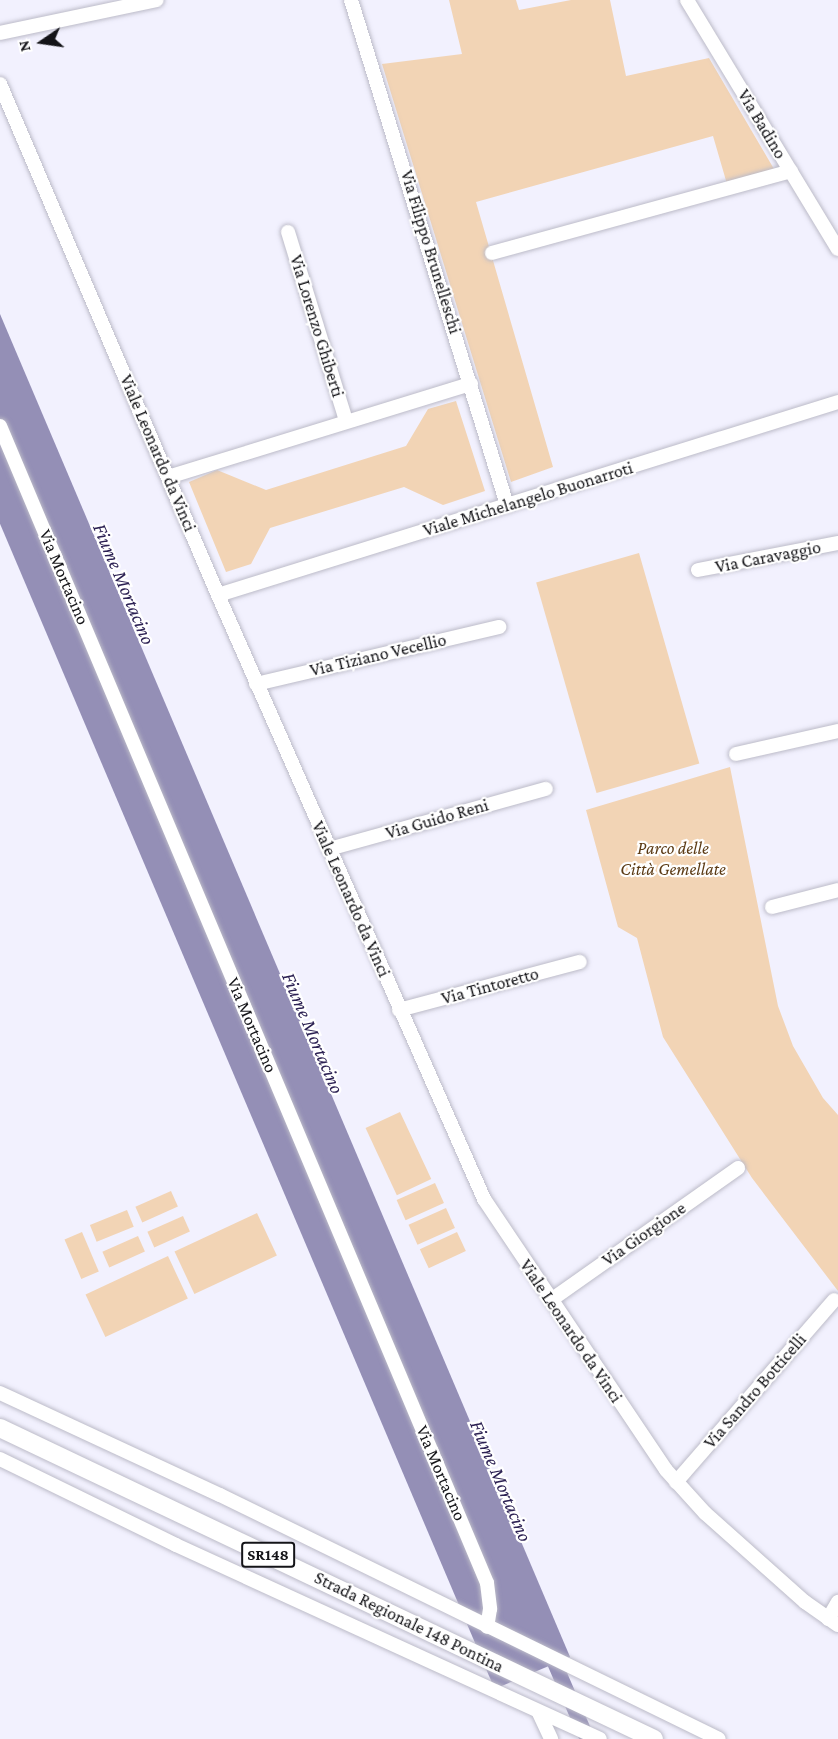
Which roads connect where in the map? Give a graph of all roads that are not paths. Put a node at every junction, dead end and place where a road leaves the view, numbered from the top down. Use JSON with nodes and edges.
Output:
{"nodes":[{"id":1,"x":157,"y":0,"type":"edge"},
{"id":2,"x":351,"y":0,"type":"edge"},
{"id":3,"x":687,"y":0,"type":"edge"},
{"id":4,"x":0,"y":33,"type":"edge"},
{"id":5,"x":0,"y":84,"type":"edge"},
{"id":6,"x":791,"y":171,"type":"junction"},
{"id":7,"x":288,"y":232,"type":"dead end"},
{"id":8,"x":838,"y":249,"type":"edge"},
{"id":9,"x":492,"y":254,"type":"dead end"},
{"id":10,"x":471,"y":384,"type":"junction"},
{"id":11,"x":838,"y":402,"type":"edge"},
{"id":12,"x":346,"y":421,"type":"junction"},
{"id":13,"x":0,"y":426,"type":"edge"},
{"id":14,"x":168,"y":477,"type":"junction"},
{"id":15,"x":507,"y":505,"type":"junction"},
{"id":16,"x":838,"y":543,"type":"edge"},
{"id":17,"x":698,"y":570,"type":"dead end"},
{"id":18,"x":218,"y":595,"type":"junction"},
{"id":19,"x":499,"y":627,"type":"dead end"},
{"id":20,"x":256,"y":684,"type":"junction"},
{"id":21,"x":838,"y":731,"type":"edge"},
{"id":22,"x":736,"y":754,"type":"dead end"},
{"id":23,"x":546,"y":789,"type":"dead end"},
{"id":24,"x":329,"y":849,"type":"junction"},
{"id":25,"x":838,"y":890,"type":"edge"},
{"id":26,"x":772,"y":907,"type":"dead end"},
{"id":27,"x":580,"y":962,"type":"dead end"},
{"id":28,"x":399,"y":1010,"type":"junction"},
{"id":29,"x":738,"y":1168,"type":"dead end"},
{"id":30,"x":551,"y":1300,"type":"junction"},
{"id":31,"x":834,"y":1300,"type":"dead end"},
{"id":32,"x":0,"y":1393,"type":"edge"},
{"id":33,"x":0,"y":1428,"type":"edge"},
{"id":34,"x":0,"y":1459,"type":"edge"},
{"id":35,"x":676,"y":1482,"type":"junction"},
{"id":36,"x":838,"y":1602,"type":"edge"},
{"id":37,"x":833,"y":1622,"type":"edge"},
{"id":38,"x":487,"y":1627,"type":"junction"},
{"id":39,"x":546,"y":1715,"type":"junction"},
{"id":40,"x":551,"y":1739,"type":"edge"},
{"id":41,"x":600,"y":1739,"type":"edge"},
{"id":42,"x":654,"y":1739,"type":"edge"},
{"id":43,"x":719,"y":1739,"type":"edge"}],
"edges":[{"from":1,"to":4,"type":"street"},
{"from":2,"to":10,"type":"street","name":"Via Filippo Brunelleschi"},
{"from":3,"to":6,"type":"street","name":"Via Badino"},
{"from":5,"to":14,"type":"street","name":"Viale Leonardo da Vinci"},
{"from":6,"to":8,"type":"street","name":"Via Badino"},
{"from":6,"to":9,"type":"street"},
{"from":7,"to":12,"type":"street","name":"Via Lorenzo Ghiberti"},
{"from":10,"to":12,"type":"street","name":"Via Lorenzo Ghiberti"},
{"from":10,"to":15,"type":"street","name":"Via Filippo Brunelleschi"},
{"from":11,"to":15,"type":"street","name":"Viale Michelangelo Buonarroti"},
{"from":12,"to":14,"type":"street","name":"Via Lorenzo Ghiberti"},
{"from":13,"to":38,"type":"street","name":"Via Mortacino"},
{"from":14,"to":18,"type":"street","name":"Viale Leonardo da Vinci"},
{"from":15,"to":18,"type":"street","name":"Viale Michelangelo Buonarroti"},
{"from":16,"to":17,"type":"street","name":"Via Caravaggio"},
{"from":18,"to":20,"type":"street","name":"Viale Leonardo da Vinci"},
{"from":19,"to":20,"type":"street","name":"Via Tiziano Vecellio"},
{"from":20,"to":24,"type":"street","name":"Viale Leonardo da Vinci"},
{"from":21,"to":22,"type":"street"},
{"from":23,"to":24,"type":"street","name":"Via Guido Reni"},
{"from":24,"to":28,"type":"street","name":"Viale Leonardo da Vinci"},
{"from":25,"to":26,"type":"street"},
{"from":27,"to":28,"type":"street","name":"Via Tintoretto"},
{"from":28,"to":30,"type":"street","name":"Viale Leonardo da Vinci"},
{"from":29,"to":30,"type":"street","name":"Via Giorgione"},
{"from":30,"to":35,"type":"street","name":"Viale Leonardo da Vinci"},
{"from":31,"to":35,"type":"street","name":"Via Sandro Botticelli"},
{"from":32,"to":38,"type":"street"},
{"from":33,"to":42,"type":"main road","name":"Strada Regionale 148 Pontina","number":"SR148"},
{"from":34,"to":39,"type":"street"},
{"from":35,"to":37,"type":"street","name":"Viale Leonardo da Vinci"},
{"from":36,"to":37,"type":"street"},
{"from":38,"to":43,"type":"street"},
{"from":39,"to":40,"type":"street"},
{"from":39,"to":41,"type":"street"}]}
